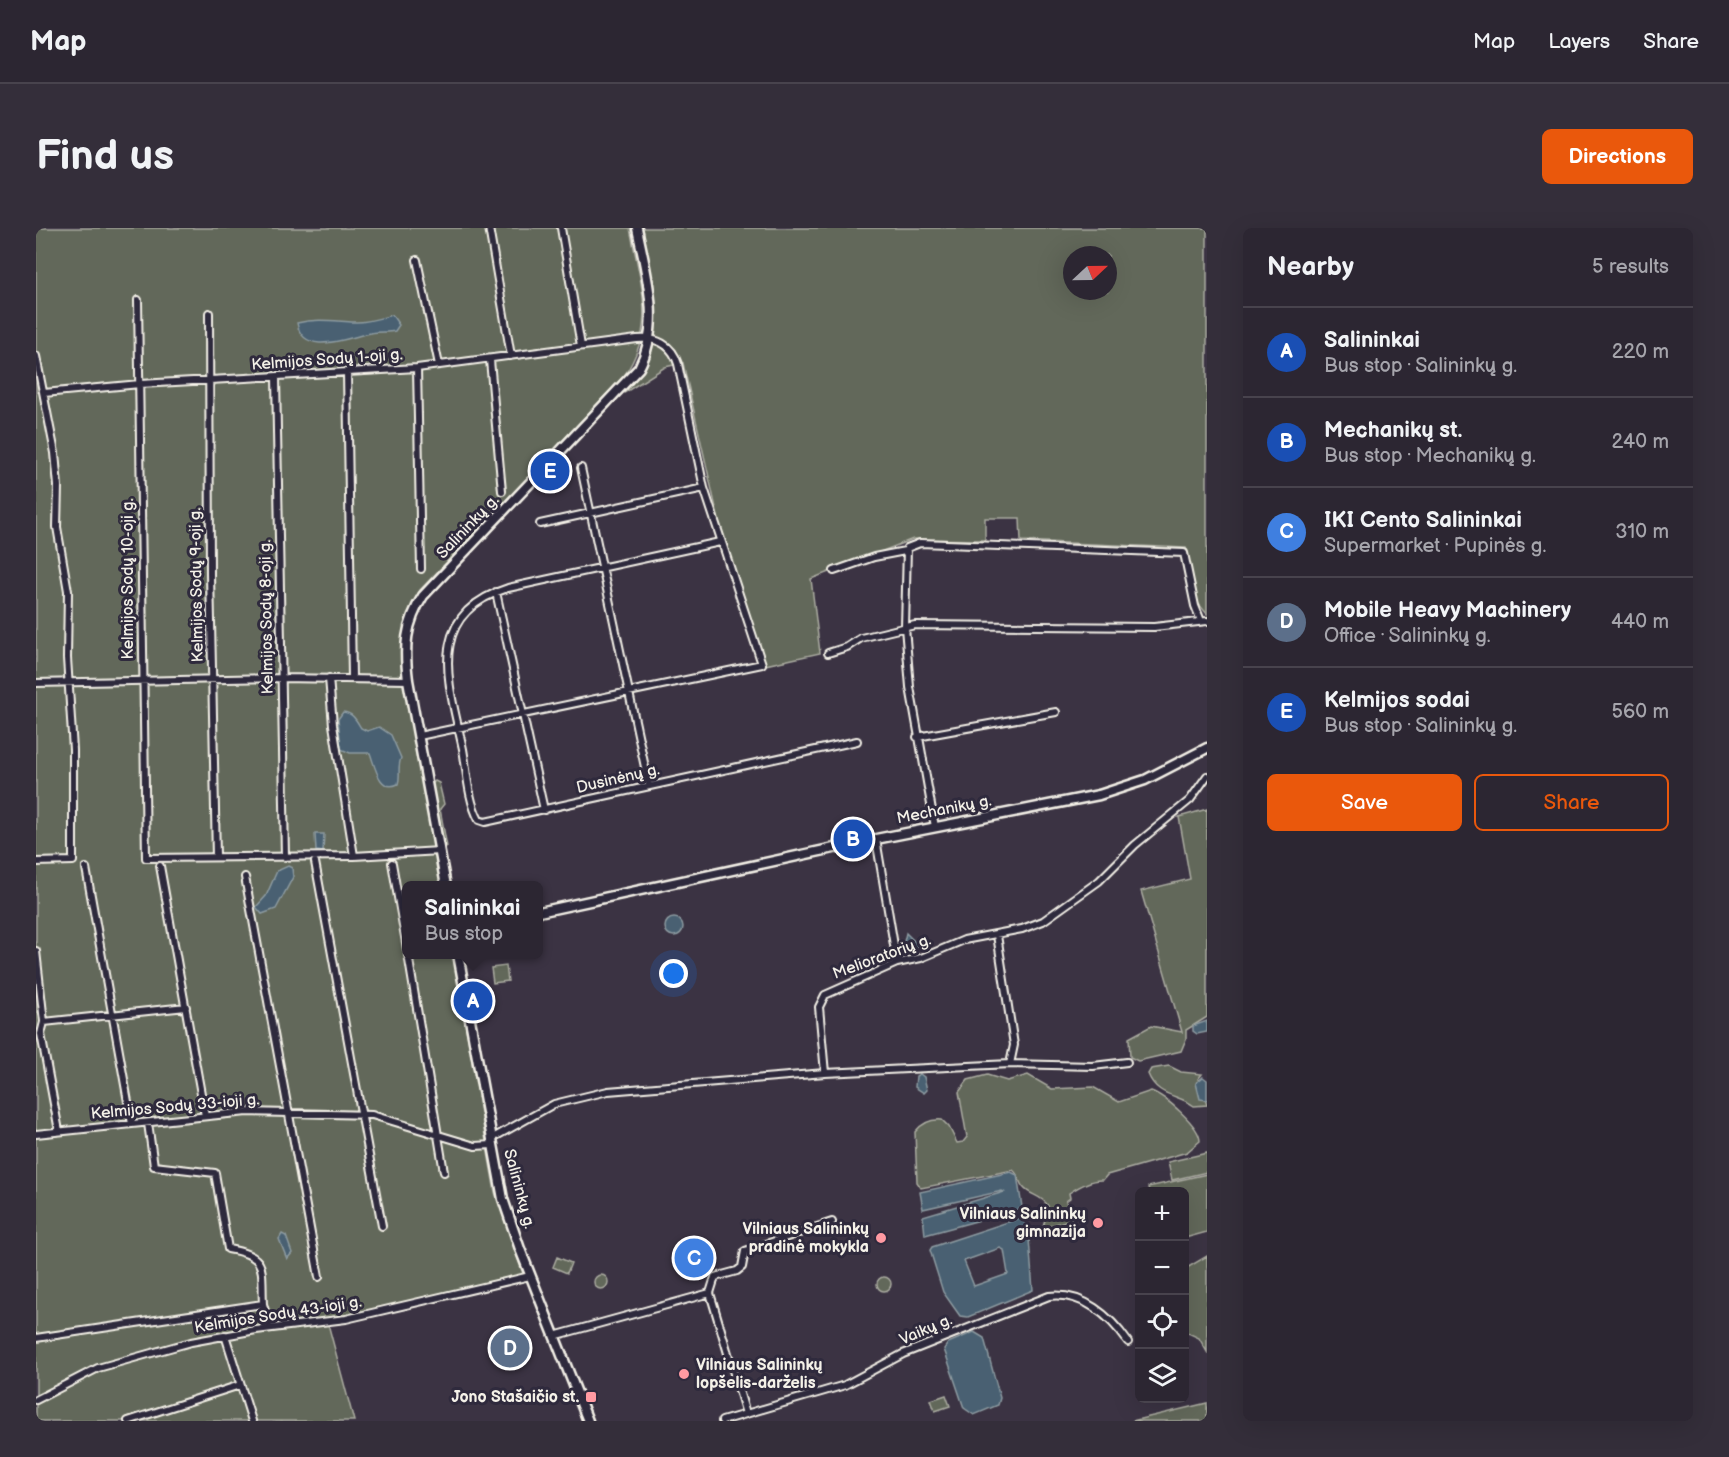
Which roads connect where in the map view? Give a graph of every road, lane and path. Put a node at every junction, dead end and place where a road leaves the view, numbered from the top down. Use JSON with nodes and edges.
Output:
{"nodes":[{"id":1,"x":489,"y":228,"type":"edge"},
{"id":2,"x":561,"y":228,"type":"edge"},
{"id":3,"x":637,"y":228,"type":"edge"},
{"id":4,"x":417,"y":260,"type":"dead end"},
{"id":5,"x":138,"y":300,"type":"dead end"},
{"id":6,"x":209,"y":313,"type":"dead end"},
{"id":7,"x":650,"y":339,"type":"junction"},
{"id":8,"x":581,"y":346,"type":"junction"},
{"id":9,"x":36,"y":356,"type":"edge"},
{"id":10,"x":511,"y":356,"type":"junction"},
{"id":11,"x":490,"y":360,"type":"junction"},
{"id":12,"x":439,"y":365,"type":"junction"},
{"id":13,"x":417,"y":368,"type":"junction"},
{"id":14,"x":347,"y":372,"type":"junction"},
{"id":15,"x":276,"y":377,"type":"junction"},
{"id":16,"x":210,"y":381,"type":"junction"},
{"id":17,"x":140,"y":384,"type":"junction"},
{"id":18,"x":44,"y":393,"type":"junction"},
{"id":19,"x":581,"y":468,"type":"dead end"},
{"id":20,"x":704,"y":488,"type":"junction"},
{"id":21,"x":501,"y":491,"type":"dead end"},
{"id":22,"x":591,"y":513,"type":"junction"},
{"id":23,"x":540,"y":524,"type":"dead end"},
{"id":24,"x":720,"y":542,"type":"junction"},
{"id":25,"x":906,"y":551,"type":"junction"},
{"id":26,"x":603,"y":568,"type":"junction"},
{"id":27,"x":421,"y":569,"type":"dead end"},
{"id":28,"x":834,"y":571,"type":"dead end"},
{"id":29,"x":496,"y":592,"type":"junction"},
{"id":30,"x":1204,"y":621,"type":"edge"},
{"id":31,"x":905,"y":627,"type":"junction"},
{"id":32,"x":828,"y":653,"type":"dead end"},
{"id":33,"x":281,"y":678,"type":"junction"},
{"id":34,"x":329,"y":678,"type":"junction"},
{"id":35,"x":352,"y":678,"type":"junction"},
{"id":36,"x":212,"y":680,"type":"junction"},
{"id":37,"x":408,"y":680,"type":"junction"},
{"id":38,"x":142,"y":681,"type":"junction"},
{"id":39,"x":68,"y":682,"type":"junction"},
{"id":40,"x":36,"y":683,"type":"edge"},
{"id":41,"x":629,"y":692,"type":"junction"},
{"id":42,"x":1056,"y":712,"type":"dead end"},
{"id":43,"x":523,"y":714,"type":"junction"},
{"id":44,"x":458,"y":728,"type":"junction"},
{"id":45,"x":419,"y":736,"type":"junction"},
{"id":46,"x":917,"y":737,"type":"junction"},
{"id":47,"x":857,"y":741,"type":"dead end"},
{"id":48,"x":1207,"y":748,"type":"edge"},
{"id":49,"x":1207,"y":776,"type":"edge"},
{"id":50,"x":649,"y":786,"type":"junction"},
{"id":51,"x":544,"y":810,"type":"junction"},
{"id":52,"x":935,"y":827,"type":"junction"},
{"id":53,"x":876,"y":839,"type":"junction"},
{"id":54,"x":440,"y":851,"type":"junction"},
{"id":55,"x":354,"y":856,"type":"junction"},
{"id":56,"x":285,"y":857,"type":"junction"},
{"id":57,"x":216,"y":858,"type":"junction"},
{"id":58,"x":36,"y":862,"type":"edge"},
{"id":59,"x":315,"y":862,"type":"dead end"},
{"id":60,"x":392,"y":862,"type":"dead end"},
{"id":61,"x":160,"y":866,"type":"dead end"},
{"id":62,"x":86,"y":868,"type":"dead end"},
{"id":63,"x":245,"y":877,"type":"dead end"},
{"id":64,"x":445,"y":881,"type":"edge"},
{"id":65,"x":543,"y":911,"type":"edge"},
{"id":66,"x":402,"y":920,"type":"edge"},
{"id":67,"x":997,"y":935,"type":"junction"},
{"id":68,"x":36,"y":951,"type":"edge"},
{"id":69,"x":409,"y":959,"type":"edge"},
{"id":70,"x":459,"y":959,"type":"edge"},
{"id":71,"x":897,"y":963,"type":"junction"},
{"id":72,"x":186,"y":1006,"type":"junction"},
{"id":73,"x":112,"y":1015,"type":"junction"},
{"id":74,"x":44,"y":1022,"type":"junction"},
{"id":75,"x":1127,"y":1062,"type":"dead end"},
{"id":76,"x":1010,"y":1064,"type":"junction"},
{"id":77,"x":825,"y":1073,"type":"junction"},
{"id":78,"x":287,"y":1113,"type":"junction"},
{"id":79,"x":362,"y":1115,"type":"junction"},
{"id":80,"x":206,"y":1116,"type":"junction"},
{"id":81,"x":148,"y":1122,"type":"junction"},
{"id":82,"x":132,"y":1124,"type":"junction"},
{"id":83,"x":59,"y":1131,"type":"junction"},
{"id":84,"x":36,"y":1134,"type":"edge"},
{"id":85,"x":439,"y":1134,"type":"junction"},
{"id":86,"x":492,"y":1142,"type":"junction"},
{"id":87,"x":444,"y":1172,"type":"dead end"},
{"id":88,"x":832,"y":1222,"type":"dead end"},
{"id":89,"x":382,"y":1226,"type":"dead end"},
{"id":90,"x":530,"y":1276,"type":"junction"},
{"id":91,"x":319,"y":1277,"type":"dead end"},
{"id":92,"x":710,"y":1293,"type":"junction"},
{"id":93,"x":263,"y":1304,"type":"junction"},
{"id":94,"x":270,"y":1328,"type":"junction"},
{"id":95,"x":225,"y":1335,"type":"junction"},
{"id":96,"x":554,"y":1336,"type":"junction"},
{"id":97,"x":36,"y":1338,"type":"edge"},
{"id":98,"x":1128,"y":1342,"type":"dead end"},
{"id":99,"x":240,"y":1385,"type":"junction"},
{"id":100,"x":36,"y":1400,"type":"edge"},
{"id":101,"x":746,"y":1414,"type":"junction"},
{"id":102,"x":128,"y":1421,"type":"edge"},
{"id":103,"x":252,"y":1421,"type":"edge"},
{"id":104,"x":588,"y":1421,"type":"edge"},
{"id":105,"x":722,"y":1421,"type":"edge"}],
"edges":[{"from":1,"to":10,"type":"street"},
{"from":2,"to":8,"type":"street"},
{"from":3,"to":7,"type":"main road","name":"Salininkų g."},
{"from":4,"to":12,"type":"street"},
{"from":5,"to":17,"type":"street","name":"Kelmijos Sodų 10-oji g."},
{"from":6,"to":16,"type":"street","name":"Kelmijos Sodų 9-oji g."},
{"from":7,"to":8,"type":"street","name":"Kelmijos Sodų 1-oji g."},
{"from":7,"to":20,"type":"street"},
{"from":7,"to":37,"type":"main road","name":"Salininkų g."},
{"from":8,"to":10,"type":"street","name":"Kelmijos Sodų 1-oji g."},
{"from":9,"to":18,"type":"street"},
{"from":10,"to":11,"type":"street","name":"Kelmijos Sodų 1-oji g."},
{"from":11,"to":12,"type":"street","name":"Kelmijos Sodų 1-oji g."},
{"from":11,"to":21,"type":"street"},
{"from":12,"to":13,"type":"street","name":"Kelmijos Sodų 1-oji g."},
{"from":13,"to":14,"type":"street","name":"Kelmijos Sodų 1-oji g."},
{"from":13,"to":27,"type":"street"},
{"from":14,"to":15,"type":"street","name":"Kelmijos Sodų 1-oji g."},
{"from":14,"to":35,"type":"street"},
{"from":15,"to":16,"type":"street","name":"Kelmijos Sodų 1-oji g."},
{"from":15,"to":33,"type":"street","name":"Kelmijos Sodų 8-oji g."},
{"from":16,"to":17,"type":"street","name":"Kelmijos Sodų 1-oji g."},
{"from":16,"to":36,"type":"street","name":"Kelmijos Sodų 9-oji g."},
{"from":17,"to":18,"type":"street","name":"Kelmijos Sodų 1-oji g."},
{"from":17,"to":38,"type":"street","name":"Kelmijos Sodų 10-oji g."},
{"from":18,"to":39,"type":"street"},
{"from":19,"to":22,"type":"street"},
{"from":20,"to":22,"type":"street"},
{"from":20,"to":24,"type":"street"},
{"from":22,"to":23,"type":"street"},
{"from":22,"to":26,"type":"street"},
{"from":24,"to":26,"type":"street","name":"Dusinėnų g."},
{"from":24,"to":41,"type":"street"},
{"from":25,"to":28,"type":"street"},
{"from":25,"to":30,"type":"street"},
{"from":25,"to":31,"type":"street"},
{"from":26,"to":29,"type":"street","name":"Dusinėnų g."},
{"from":26,"to":41,"type":"street"},
{"from":29,"to":43,"type":"street"},
{"from":29,"to":44,"type":"street","name":"Dusinėnų g."},
{"from":30,"to":31,"type":"street"},
{"from":31,"to":32,"type":"street"},
{"from":31,"to":46,"type":"street"},
{"from":33,"to":34,"type":"street"},
{"from":33,"to":36,"type":"street"},
{"from":33,"to":56,"type":"street","name":"Kelmijos Sodų 8-oji g."},
{"from":34,"to":35,"type":"street"},
{"from":34,"to":55,"type":"street"},
{"from":35,"to":37,"type":"street"},
{"from":36,"to":38,"type":"street"},
{"from":36,"to":57,"type":"street","name":"Kelmijos Sodų 9-oji g."},
{"from":37,"to":45,"type":"main road","name":"Salininkų g."},
{"from":38,"to":39,"type":"street"},
{"from":38,"to":57,"type":"street","name":"Kelmijos Sodų 10-oji g."},
{"from":39,"to":40,"type":"street"},
{"from":39,"to":58,"type":"street"},
{"from":41,"to":43,"type":"street"},
{"from":41,"to":50,"type":"street"},
{"from":42,"to":46,"type":"street"},
{"from":43,"to":44,"type":"street"},
{"from":43,"to":51,"type":"street"},
{"from":44,"to":45,"type":"street"},
{"from":44,"to":51,"type":"street","name":"Dusinėnų g."},
{"from":45,"to":54,"type":"main road","name":"Salininkų g."},
{"from":46,"to":52,"type":"street"},
{"from":47,"to":50,"type":"street","name":"Dusinėnų g."},
{"from":48,"to":52,"type":"main road","name":"Mechanikų g."},
{"from":49,"to":67,"type":"street","name":"Melioratorių g."},
{"from":50,"to":51,"type":"street","name":"Dusinėnų g."},
{"from":52,"to":53,"type":"main road","name":"Mechanikų g."},
{"from":53,"to":65,"type":"main road","name":"Mechanikų g."},
{"from":53,"to":71,"type":"street"},
{"from":54,"to":55,"type":"street"},
{"from":54,"to":64,"type":"main road","name":"Salininkų g."},
{"from":55,"to":56,"type":"street"},
{"from":56,"to":57,"type":"street"},
{"from":59,"to":79,"type":"street"},
{"from":60,"to":66,"type":"street"},
{"from":61,"to":72,"type":"street"},
{"from":62,"to":73,"type":"street"},
{"from":63,"to":78,"type":"street"},
{"from":67,"to":71,"type":"street","name":"Melioratorių g."},
{"from":67,"to":76,"type":"street"},
{"from":68,"to":74,"type":"street"},
{"from":69,"to":85,"type":"street"},
{"from":70,"to":86,"type":"main road","name":"Salininkų g."},
{"from":71,"to":77,"type":"street","name":"Melioratorių g."},
{"from":72,"to":73,"type":"street"},
{"from":72,"to":80,"type":"street"},
{"from":73,"to":74,"type":"street"},
{"from":73,"to":82,"type":"street"},
{"from":74,"to":83,"type":"street"},
{"from":75,"to":76,"type":"street"},
{"from":76,"to":77,"type":"street"},
{"from":77,"to":86,"type":"street"},
{"from":78,"to":79,"type":"street","name":"Kelmijos Sodų 33-ioji g."},
{"from":78,"to":80,"type":"street","name":"Kelmijos Sodų 33-ioji g."},
{"from":78,"to":91,"type":"street"},
{"from":79,"to":85,"type":"street","name":"Kelmijos Sodų 33-ioji g."},
{"from":79,"to":89,"type":"street"},
{"from":80,"to":81,"type":"street","name":"Kelmijos Sodų 33-ioji g."},
{"from":81,"to":82,"type":"street","name":"Kelmijos Sodų 33-ioji g."},
{"from":81,"to":93,"type":"street"},
{"from":82,"to":83,"type":"street","name":"Kelmijos Sodų 33-ioji g."},
{"from":83,"to":84,"type":"street","name":"Kelmijos Sodų 33-ioji g."},
{"from":85,"to":86,"type":"street","name":"Kelmijos Sodų 33-ioji g."},
{"from":85,"to":87,"type":"street"},
{"from":86,"to":90,"type":"main road","name":"Salininkų g."},
{"from":88,"to":92,"type":"street"},
{"from":90,"to":94,"type":"street","name":"Kelmijos Sodų 43-ioji g."},
{"from":90,"to":96,"type":"main road","name":"Salininkų g."},
{"from":92,"to":96,"type":"street"},
{"from":92,"to":101,"type":"street"},
{"from":93,"to":94,"type":"street"},
{"from":93,"to":97,"type":"street"},
{"from":94,"to":95,"type":"street","name":"Kelmijos Sodų 43-ioji g."},
{"from":95,"to":99,"type":"street"},
{"from":95,"to":100,"type":"street","name":"Kelmijos Sodų 43-ioji g."},
{"from":96,"to":104,"type":"main road","name":"Salininkų g."},
{"from":98,"to":101,"type":"street","name":"Vaikų g."},
{"from":99,"to":102,"type":"street"},
{"from":99,"to":103,"type":"street"},
{"from":101,"to":105,"type":"street","name":"Vaikų g."}]}
